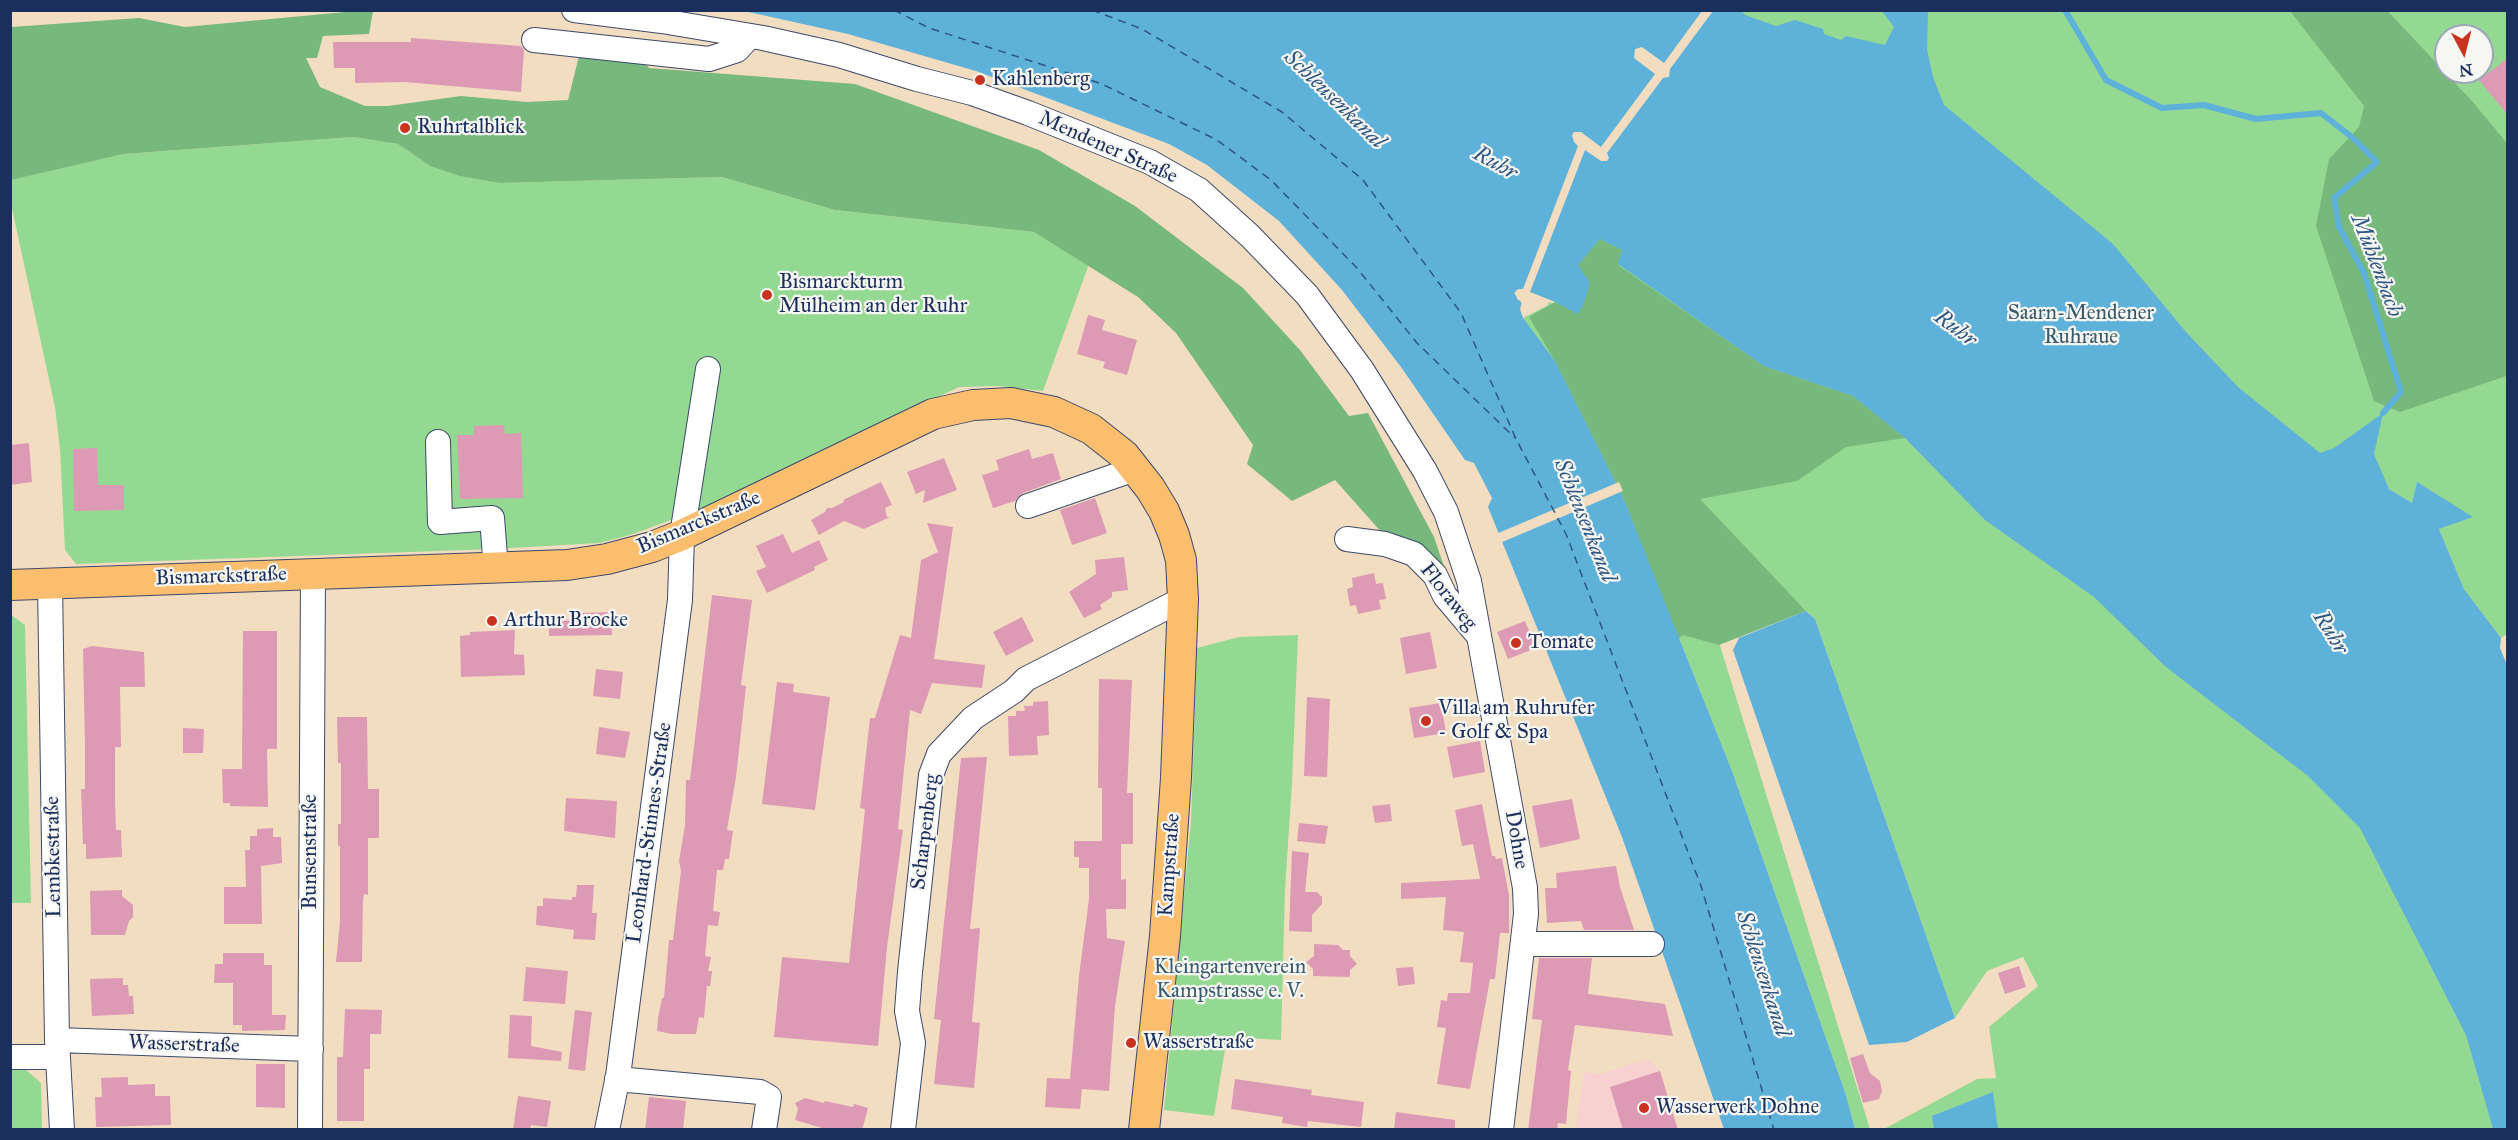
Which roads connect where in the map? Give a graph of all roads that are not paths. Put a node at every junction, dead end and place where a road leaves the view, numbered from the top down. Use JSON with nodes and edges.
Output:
{"nodes":[{"id":1,"x":574,"y":10,"type":"edge"},
{"id":2,"x":750,"y":36,"type":"junction"},
{"id":3,"x":534,"y":40,"type":"dead end"},
{"id":4,"x":708,"y":369,"type":"dead end"},
{"id":5,"x":438,"y":442,"type":"dead end"},
{"id":6,"x":1135,"y":469,"type":"junction"},
{"id":7,"x":1028,"y":506,"type":"dead end"},
{"id":8,"x":682,"y":535,"type":"junction"},
{"id":9,"x":1347,"y":538,"type":"dead end"},
{"id":10,"x":1462,"y":554,"type":"joint"},
{"id":11,"x":496,"y":569,"type":"junction"},
{"id":12,"x":313,"y":574,"type":"junction"},
{"id":13,"x":50,"y":584,"type":"junction"},
{"id":14,"x":10,"y":585,"type":"edge"},
{"id":15,"x":1183,"y":599,"type":"junction"},
{"id":16,"x":1480,"y":637,"type":"junction"},
{"id":17,"x":1524,"y":944,"type":"junction"},
{"id":18,"x":1652,"y":944,"type":"dead end"},
{"id":19,"x":58,"y":1049,"type":"junction"},
{"id":20,"x":311,"y":1049,"type":"junction"},
{"id":21,"x":10,"y":1057,"type":"edge"},
{"id":22,"x":617,"y":1079,"type":"junction"},
{"id":23,"x":62,"y":1130,"type":"edge"},
{"id":24,"x":310,"y":1130,"type":"edge"},
{"id":25,"x":607,"y":1130,"type":"edge"},
{"id":26,"x":764,"y":1130,"type":"edge"},
{"id":27,"x":903,"y":1130,"type":"edge"},
{"id":28,"x":1144,"y":1130,"type":"edge"},
{"id":29,"x":1501,"y":1130,"type":"edge"}],
"edges":[{"from":1,"to":2,"type":"street","name":"Mendener Straße"},
{"from":2,"to":3,"type":"street"},
{"from":2,"to":10,"type":"street","name":"Mendener Straße"},
{"from":4,"to":8,"type":"street","name":"Leonhard-Stinnes-Straße"},
{"from":5,"to":11,"type":"street"},
{"from":6,"to":7,"type":"street"},
{"from":6,"to":8,"type":"main road","name":"Bismarckstraße"},
{"from":6,"to":15,"type":"main road","name":"Bismarckstraße"},
{"from":8,"to":11,"type":"main road","name":"Bismarckstraße"},
{"from":8,"to":22,"type":"street","name":"Leonhard-Stinnes-Straße"},
{"from":9,"to":16,"type":"street","name":"Floraweg"},
{"from":10,"to":16,"type":"street","name":"Dohne"},
{"from":11,"to":12,"type":"main road","name":"Bismarckstraße"},
{"from":12,"to":13,"type":"main road","name":"Bismarckstraße"},
{"from":12,"to":20,"type":"street","name":"Bunsenstraße"},
{"from":13,"to":14,"type":"main road","name":"Bismarckstraße"},
{"from":13,"to":19,"type":"street","name":"Lembkestraße"},
{"from":15,"to":27,"type":"street","name":"Scharpenberg"},
{"from":15,"to":28,"type":"main road","name":"Kampstraße"},
{"from":16,"to":17,"type":"street","name":"Dohne"},
{"from":17,"to":18,"type":"street"},
{"from":17,"to":29,"type":"street","name":"Dohne"},
{"from":19,"to":20,"type":"street","name":"Wasserstraße"},
{"from":19,"to":21,"type":"street","name":"Wasserstraße"},
{"from":19,"to":23,"type":"street","name":"Lembkestraße"},
{"from":20,"to":24,"type":"street","name":"Bunsenstraße"},
{"from":22,"to":25,"type":"street","name":"Leonhard-Stinnes-Straße"},
{"from":22,"to":26,"type":"street"}]}
